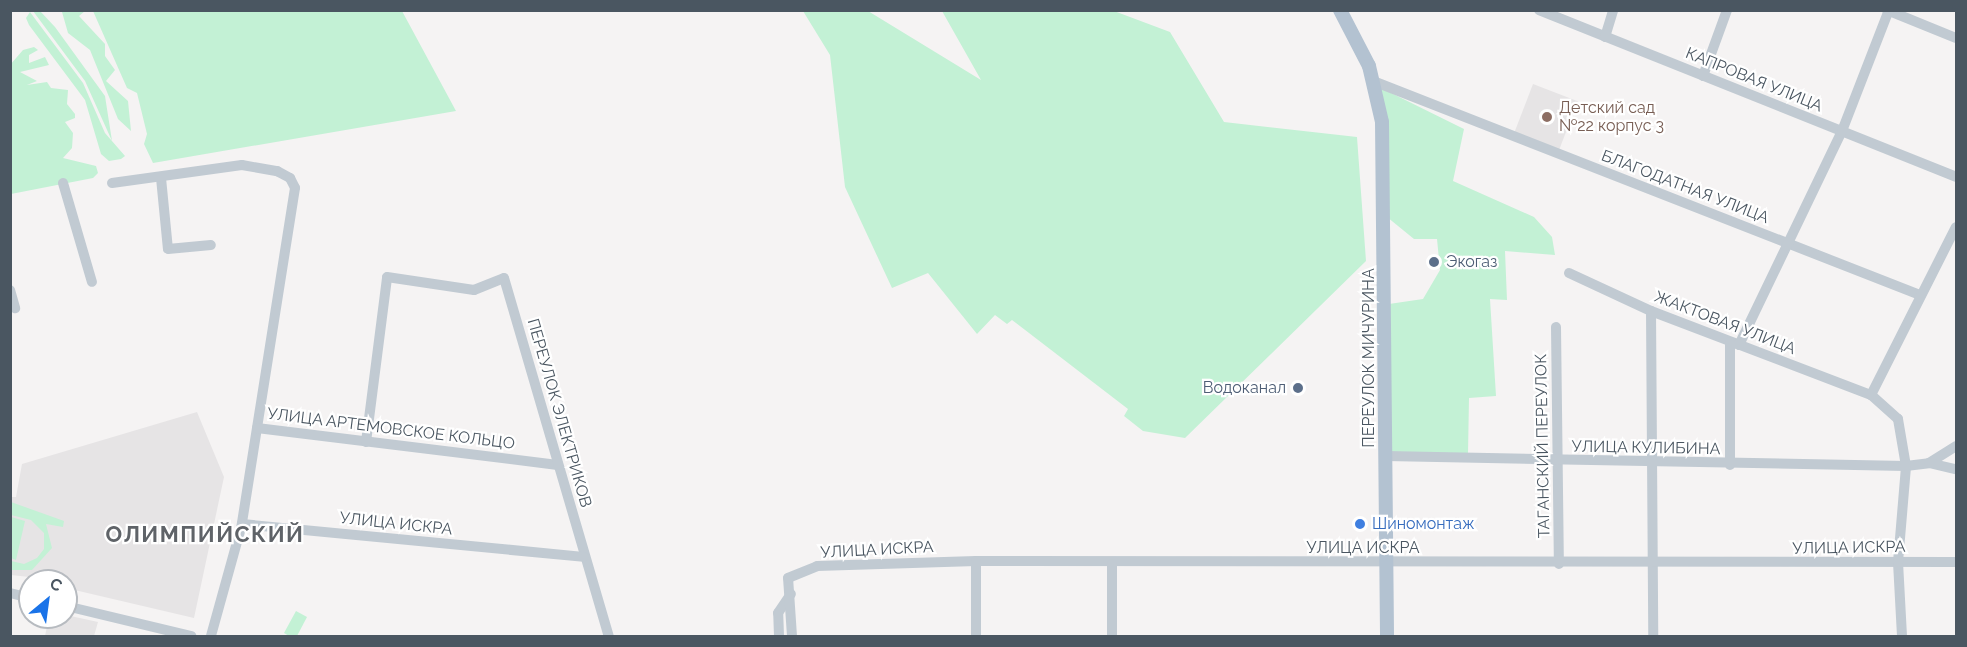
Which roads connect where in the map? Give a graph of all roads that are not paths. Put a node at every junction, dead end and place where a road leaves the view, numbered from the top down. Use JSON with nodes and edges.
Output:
{"nodes":[{"id":1,"x":1341,"y":10,"type":"edge"},
{"id":2,"x":1539,"y":10,"type":"edge"},
{"id":3,"x":1613,"y":10,"type":"edge"},
{"id":4,"x":1727,"y":10,"type":"edge"},
{"id":5,"x":1888,"y":11,"type":"edge"},
{"id":6,"x":1605,"y":37,"type":"junction"},
{"id":7,"x":1956,"y":38,"type":"edge"},
{"id":8,"x":1703,"y":76,"type":"junction"},
{"id":9,"x":1373,"y":81,"type":"junction"},
{"id":10,"x":1842,"y":131,"type":"junction"},
{"id":11,"x":161,"y":177,"type":"junction"},
{"id":12,"x":1956,"y":177,"type":"edge"},
{"id":13,"x":63,"y":183,"type":"dead end"},
{"id":14,"x":112,"y":183,"type":"dead end"},
{"id":15,"x":1956,"y":227,"type":"edge"},
{"id":16,"x":1785,"y":242,"type":"junction"},
{"id":17,"x":211,"y":245,"type":"dead end"},
{"id":18,"x":1952,"y":248,"type":"edge"},
{"id":19,"x":1569,"y":273,"type":"dead end"},
{"id":20,"x":92,"y":282,"type":"dead end"},
{"id":21,"x":10,"y":290,"type":"edge"},
{"id":22,"x":1920,"y":295,"type":"junction"},
{"id":23,"x":15,"y":308,"type":"dead end"},
{"id":24,"x":1651,"y":311,"type":"junction"},
{"id":25,"x":1556,"y":327,"type":"dead end"},
{"id":26,"x":1735,"y":343,"type":"junction"},
{"id":27,"x":1871,"y":394,"type":"junction"},
{"id":28,"x":257,"y":428,"type":"junction"},
{"id":29,"x":366,"y":442,"type":"junction"},
{"id":30,"x":1956,"y":446,"type":"edge"},
{"id":31,"x":1386,"y":456,"type":"junction"},
{"id":32,"x":1560,"y":461,"type":"junction"},
{"id":33,"x":1929,"y":463,"type":"junction"},
{"id":34,"x":1652,"y":464,"type":"junction"},
{"id":35,"x":558,"y":465,"type":"junction"},
{"id":36,"x":1730,"y":465,"type":"junction"},
{"id":37,"x":1906,"y":466,"type":"junction"},
{"id":38,"x":1956,"y":469,"type":"edge"},
{"id":39,"x":242,"y":524,"type":"junction"},
{"id":40,"x":584,"y":557,"type":"junction"},
{"id":41,"x":976,"y":561,"type":"junction"},
{"id":42,"x":1898,"y":562,"type":"junction"},
{"id":43,"x":1956,"y":562,"type":"edge"},
{"id":44,"x":1386,"y":563,"type":"junction"},
{"id":45,"x":1112,"y":564,"type":"junction"},
{"id":46,"x":1558,"y":564,"type":"junction"},
{"id":47,"x":1652,"y":565,"type":"junction"},
{"id":48,"x":791,"y":593,"type":"junction"},
{"id":49,"x":78,"y":609,"type":"edge"},
{"id":50,"x":191,"y":636,"type":"edge"},
{"id":51,"x":211,"y":636,"type":"edge"},
{"id":52,"x":609,"y":636,"type":"edge"},
{"id":53,"x":779,"y":636,"type":"edge"},
{"id":54,"x":792,"y":636,"type":"edge"},
{"id":55,"x":976,"y":636,"type":"edge"},
{"id":56,"x":1112,"y":636,"type":"edge"},
{"id":57,"x":1387,"y":636,"type":"edge"},
{"id":58,"x":1653,"y":636,"type":"edge"},
{"id":59,"x":1902,"y":636,"type":"edge"}],
"edges":[{"from":1,"to":9,"type":"main road","name":"ПЕРЕУЛОК МИЧУРИНА"},
{"from":2,"to":6,"type":"street","name":"КАПРОВАЯ УЛИЦА"},
{"from":3,"to":6,"type":"street"},
{"from":4,"to":8,"type":"street"},
{"from":5,"to":7,"type":"street"},
{"from":5,"to":10,"type":"street"},
{"from":6,"to":8,"type":"street","name":"КАПРОВАЯ УЛИЦА"},
{"from":8,"to":10,"type":"street","name":"КАПРОВАЯ УЛИЦА"},
{"from":9,"to":16,"type":"street","name":"БЛАГОДАТНАЯ УЛИЦА"},
{"from":9,"to":31,"type":"main road","name":"ПЕРЕУЛОК МИЧУРИНА"},
{"from":10,"to":12,"type":"street","name":"КАПРОВАЯ УЛИЦА"},
{"from":10,"to":16,"type":"street"},
{"from":11,"to":14,"type":"street"},
{"from":11,"to":17,"type":"street"},
{"from":11,"to":28,"type":"street","name":"УЛИЦА АРТЕМОВСКОЕ КОЛЬЦО"},
{"from":13,"to":20,"type":"street"},
{"from":15,"to":18,"type":"street"},
{"from":16,"to":22,"type":"street","name":"БЛАГОДАТНАЯ УЛИЦА"},
{"from":16,"to":26,"type":"street"},
{"from":18,"to":22,"type":"street"},
{"from":19,"to":24,"type":"street","name":"ЖАКТОВАЯ УЛИЦА"},
{"from":21,"to":23,"type":"street"},
{"from":22,"to":27,"type":"street"},
{"from":24,"to":26,"type":"street","name":"ЖАКТОВАЯ УЛИЦА"},
{"from":24,"to":34,"type":"street"},
{"from":25,"to":32,"type":"street","name":"ТАГАНСКИЙ ПЕРЕУЛОК"},
{"from":26,"to":27,"type":"street","name":"ЖАКТОВАЯ УЛИЦА"},
{"from":26,"to":36,"type":"street"},
{"from":27,"to":37,"type":"street"},
{"from":28,"to":29,"type":"street","name":"УЛИЦА АРТЕМОВСКОЕ КОЛЬЦО"},
{"from":28,"to":39,"type":"street"},
{"from":29,"to":35,"type":"street","name":"УЛИЦА АРТЕМОВСКОЕ КОЛЬЦО"},
{"from":29,"to":35,"type":"street","name":"ПЕРЕУЛОК ЭЛЕКТРИКОВ"},
{"from":30,"to":33,"type":"street"},
{"from":31,"to":32,"type":"street","name":"УЛИЦА КУЛИБИНА"},
{"from":31,"to":44,"type":"main road","name":"ПЕРЕУЛОК МИЧУРИНА"},
{"from":32,"to":34,"type":"street","name":"УЛИЦА КУЛИБИНА"},
{"from":32,"to":46,"type":"street","name":"ТАГАНСКИЙ ПЕРЕУЛОК"},
{"from":33,"to":37,"type":"street","name":"УЛИЦА КУЛИБИНА"},
{"from":33,"to":38,"type":"street"},
{"from":34,"to":36,"type":"street","name":"УЛИЦА КУЛИБИНА"},
{"from":34,"to":47,"type":"street"},
{"from":35,"to":40,"type":"street","name":"ПЕРЕУЛОК ЭЛЕКТРИКОВ"},
{"from":36,"to":37,"type":"street","name":"УЛИЦА КУЛИБИНА"},
{"from":37,"to":42,"type":"street"},
{"from":39,"to":40,"type":"street","name":"УЛИЦА ИСКРА"},
{"from":39,"to":51,"type":"street"},
{"from":40,"to":52,"type":"street","name":"ПЕРЕУЛОК ЭЛЕКТРИКОВ"},
{"from":41,"to":45,"type":"street","name":"УЛИЦА ИСКРА"},
{"from":41,"to":48,"type":"street","name":"УЛИЦА ИСКРА"},
{"from":41,"to":55,"type":"street"},
{"from":42,"to":43,"type":"street","name":"УЛИЦА ИСКРА"},
{"from":42,"to":47,"type":"street","name":"УЛИЦА ИСКРА"},
{"from":42,"to":59,"type":"street"},
{"from":44,"to":45,"type":"street","name":"УЛИЦА ИСКРА"},
{"from":44,"to":46,"type":"street","name":"УЛИЦА ИСКРА"},
{"from":44,"to":57,"type":"main road","name":"ПЕРЕУЛОК МИЧУРИНА"},
{"from":45,"to":56,"type":"street"},
{"from":46,"to":47,"type":"street","name":"УЛИЦА ИСКРА"},
{"from":47,"to":58,"type":"street"},
{"from":48,"to":53,"type":"street"},
{"from":48,"to":54,"type":"street"},
{"from":49,"to":50,"type":"street"}]}
